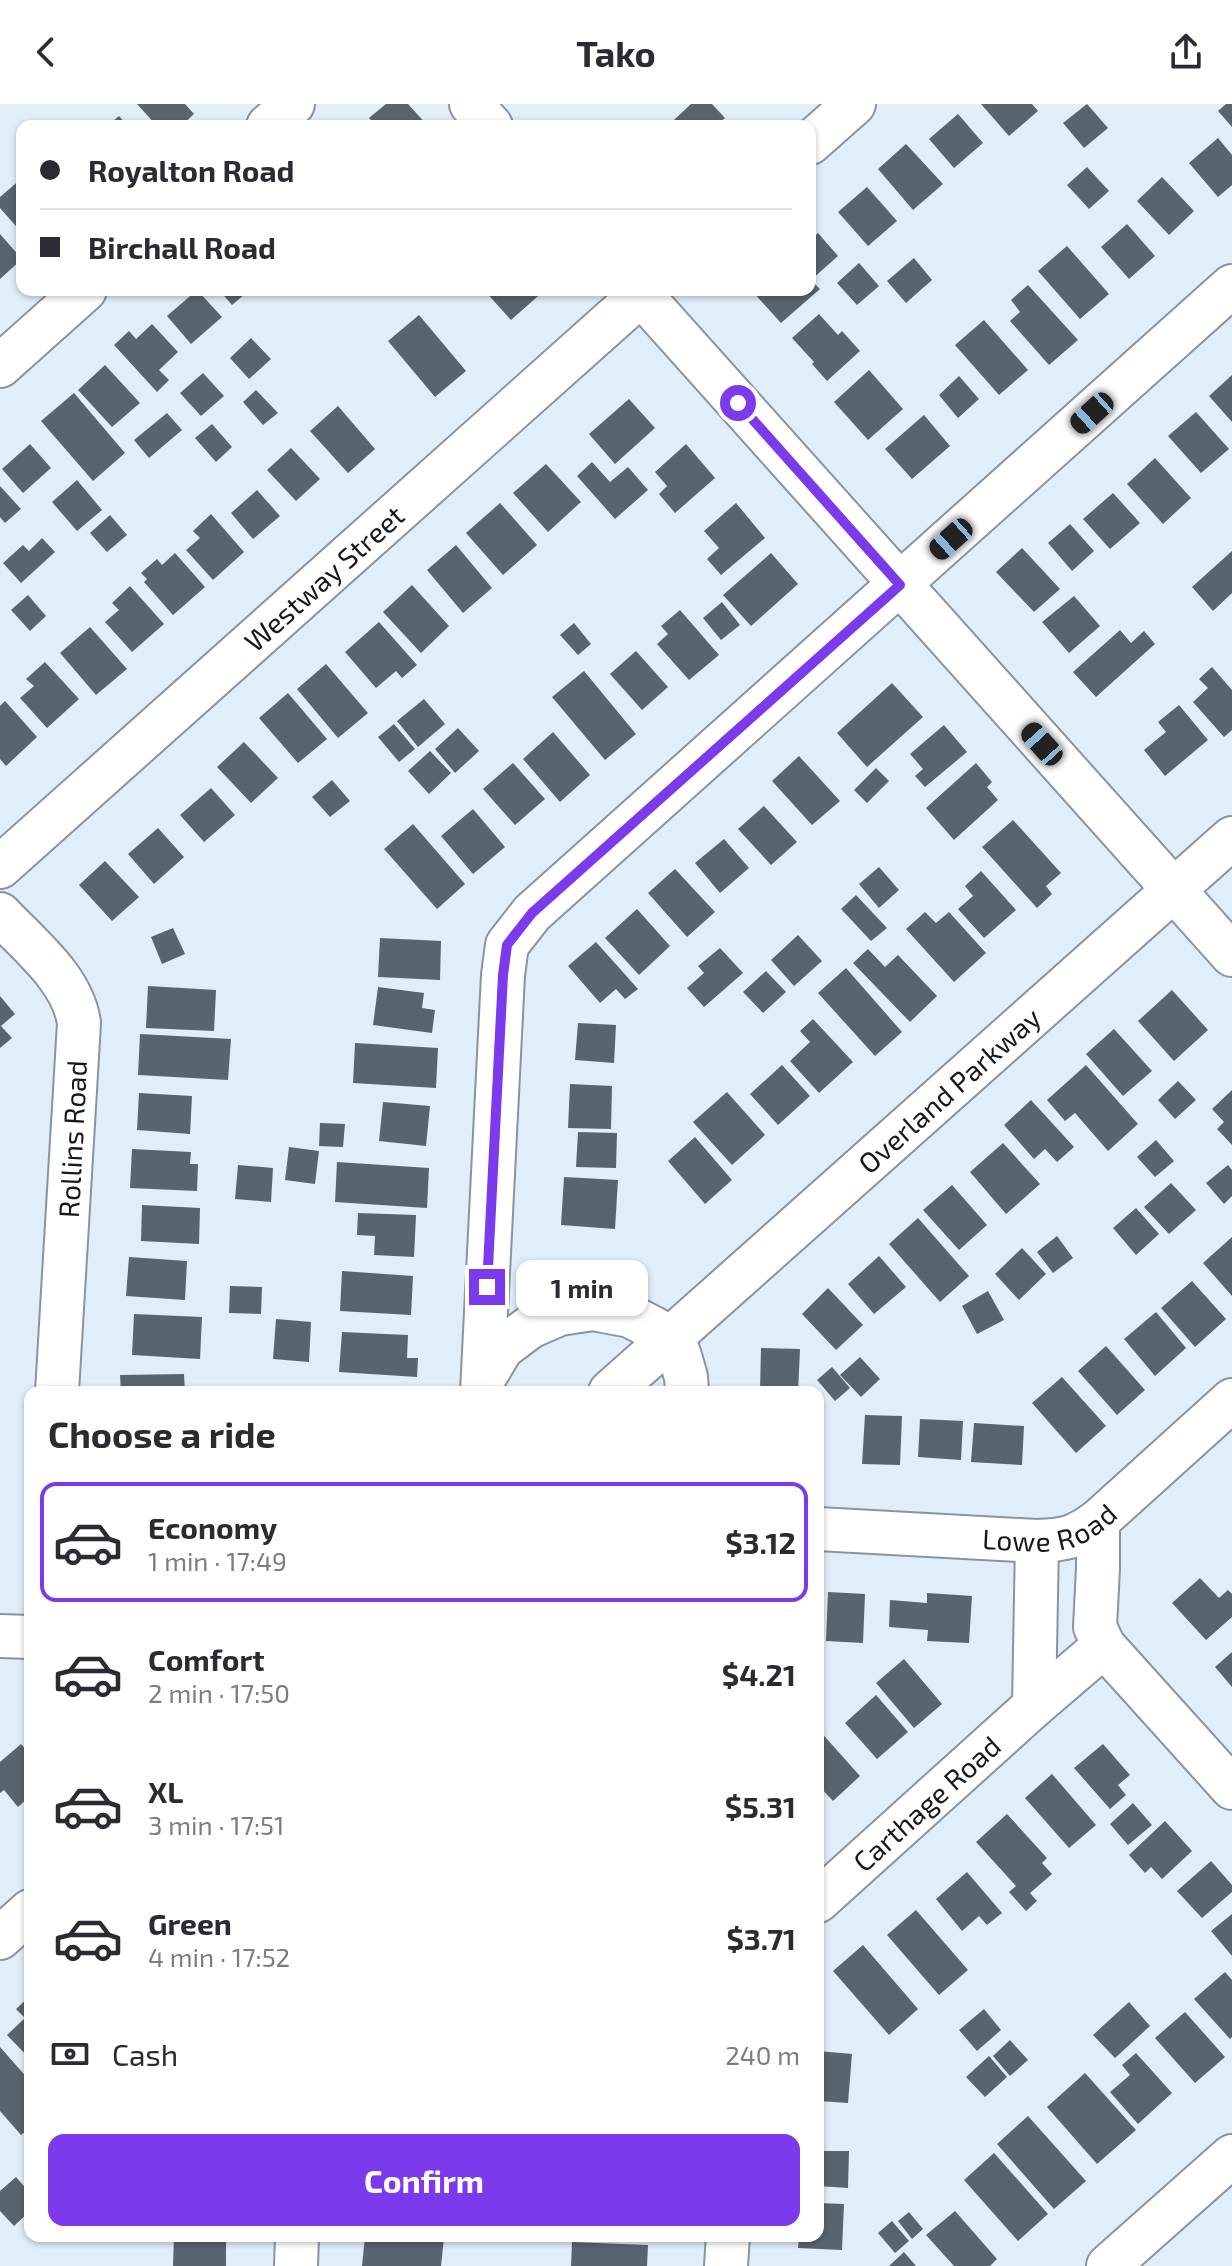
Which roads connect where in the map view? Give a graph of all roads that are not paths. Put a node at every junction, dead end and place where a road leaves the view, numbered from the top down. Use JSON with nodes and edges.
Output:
{"nodes":[{"id":1,"x":293,"y":104,"type":"edge"},
{"id":2,"x":471,"y":104,"type":"edge"},
{"id":3,"x":854,"y":104,"type":"edge"},
{"id":4,"x":275,"y":120,"type":"edge"},
{"id":5,"x":486,"y":120,"type":"edge"},
{"id":6,"x":816,"y":138,"type":"edge"},
{"id":7,"x":1232,"y":286,"type":"edge"},
{"id":8,"x":78,"y":296,"type":"edge"},
{"id":9,"x":638,"y":296,"type":"edge"},
{"id":10,"x":646,"y":296,"type":"edge"},
{"id":11,"x":0,"y":366,"type":"edge"},
{"id":12,"x":900,"y":585,"type":"junction"},
{"id":13,"x":1232,"y":838,"type":"edge"},
{"id":14,"x":0,"y":867,"type":"edge"},
{"id":15,"x":1173,"y":890,"type":"junction"},
{"id":16,"x":0,"y":914,"type":"edge"},
{"id":17,"x":1232,"y":955,"type":"edge"},
{"id":18,"x":667,"y":1341,"type":"junction"},
{"id":19,"x":57,"y":1386,"type":"edge"},
{"id":20,"x":482,"y":1386,"type":"edge"},
{"id":21,"x":617,"y":1386,"type":"edge"},
{"id":22,"x":687,"y":1386,"type":"edge"},
{"id":23,"x":1232,"y":1400,"type":"edge"},
{"id":24,"x":1098,"y":1521,"type":"junction"},
{"id":25,"x":824,"y":1529,"type":"edge"},
{"id":26,"x":1037,"y":1541,"type":"junction"},
{"id":27,"x":0,"y":1636,"type":"edge"},
{"id":28,"x":24,"y":1637,"type":"edge"},
{"id":29,"x":1104,"y":1646,"type":"junction"},
{"id":30,"x":1034,"y":1706,"type":"junction"},
{"id":31,"x":1232,"y":1788,"type":"edge"},
{"id":32,"x":824,"y":1896,"type":"edge"},
{"id":33,"x":24,"y":1916,"type":"edge"},
{"id":34,"x":0,"y":1938,"type":"edge"},
{"id":35,"x":1232,"y":2156,"type":"edge"},
{"id":36,"x":297,"y":2242,"type":"edge"},
{"id":37,"x":728,"y":2242,"type":"edge"},
{"id":38,"x":296,"y":2266,"type":"edge"},
{"id":39,"x":726,"y":2266,"type":"edge"},
{"id":40,"x":1108,"y":2266,"type":"edge"}],
"edges":[{"from":1,"to":4,"type":"street"},
{"from":2,"to":5,"type":"street"},
{"from":3,"to":6,"type":"street"},
{"from":7,"to":12,"type":"street"},
{"from":8,"to":11,"type":"street"},
{"from":9,"to":14,"type":"street","name":"Westway Street"},
{"from":10,"to":12,"type":"street"},
{"from":12,"to":15,"type":"street"},
{"from":12,"to":20,"type":"street"},
{"from":13,"to":15,"type":"street","name":"Overland Parkway"},
{"from":15,"to":17,"type":"street"},
{"from":15,"to":18,"type":"street","name":"Overland Parkway"},
{"from":16,"to":19,"type":"street","name":"Rollins Road"},
{"from":18,"to":20,"type":"street"},
{"from":18,"to":21,"type":"street","name":"Overland Parkway"},
{"from":18,"to":22,"type":"street"},
{"from":23,"to":24,"type":"street","name":"Lowe Road"},
{"from":24,"to":26,"type":"street","name":"Lowe Road"},
{"from":24,"to":29,"type":"street"},
{"from":25,"to":26,"type":"street","name":"Lowe Road"},
{"from":26,"to":30,"type":"street"},
{"from":27,"to":28,"type":"street"},
{"from":29,"to":30,"type":"street","name":"Carthage Road"},
{"from":29,"to":31,"type":"street"},
{"from":30,"to":32,"type":"street","name":"Carthage Road"},
{"from":33,"to":34,"type":"street"},
{"from":35,"to":40,"type":"street"},
{"from":36,"to":38,"type":"street"},
{"from":37,"to":39,"type":"street"}]}
